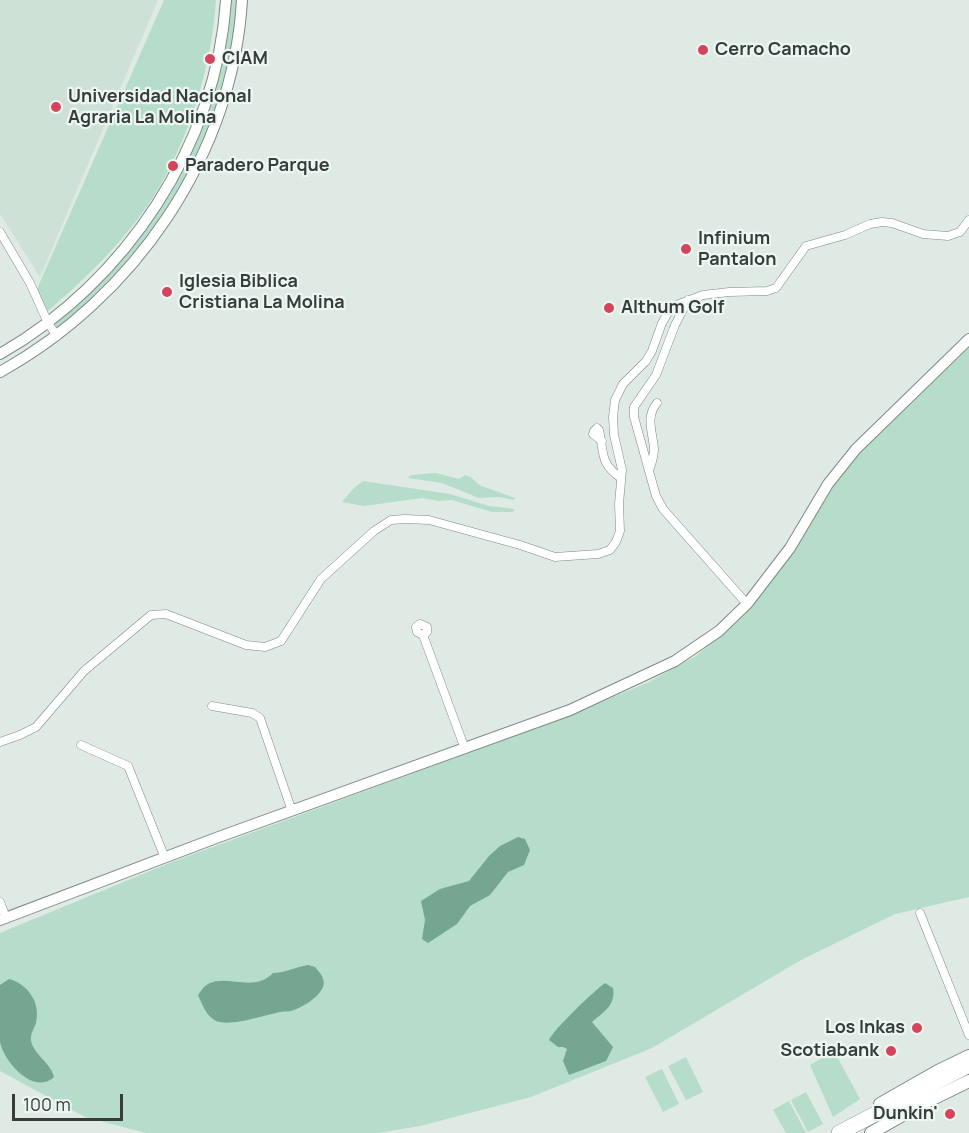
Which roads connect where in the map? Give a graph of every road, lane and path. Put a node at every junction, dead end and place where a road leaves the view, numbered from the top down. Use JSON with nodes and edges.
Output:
{"nodes":[{"id":1,"x":226,"y":0,"type":"edge"},
{"id":2,"x":242,"y":0,"type":"edge"},
{"id":3,"x":969,"y":220,"type":"edge"},
{"id":4,"x":0,"y":232,"type":"edge"},
{"id":5,"x":688,"y":300,"type":"junction"},
{"id":6,"x":48,"y":323,"type":"junction"},
{"id":7,"x":57,"y":336,"type":"junction"},
{"id":8,"x":969,"y":339,"type":"edge"},
{"id":9,"x":0,"y":354,"type":"edge"},
{"id":10,"x":0,"y":372,"type":"edge"},
{"id":11,"x":657,"y":403,"type":"dead end"},
{"id":12,"x":602,"y":441,"type":"dead end"},
{"id":13,"x":650,"y":470,"type":"junction"},
{"id":14,"x":621,"y":478,"type":"junction"},
{"id":15,"x":747,"y":604,"type":"junction"},
{"id":16,"x":423,"y":635,"type":"dead end"},
{"id":17,"x":212,"y":706,"type":"dead end"},
{"id":18,"x":0,"y":742,"type":"edge"},
{"id":19,"x":81,"y":745,"type":"dead end"},
{"id":20,"x":465,"y":749,"type":"junction"},
{"id":21,"x":292,"y":811,"type":"junction"},
{"id":22,"x":165,"y":858,"type":"junction"},
{"id":23,"x":0,"y":902,"type":"edge"},
{"id":24,"x":920,"y":913,"type":"dead end"},
{"id":25,"x":3,"y":919,"type":"edge"},
{"id":26,"x":969,"y":1035,"type":"edge"},
{"id":27,"x":969,"y":1056,"type":"edge"},
{"id":28,"x":969,"y":1065,"type":"edge"},
{"id":29,"x":969,"y":1073,"type":"edge"},
{"id":30,"x":969,"y":1081,"type":"edge"},
{"id":31,"x":940,"y":1082,"type":"junction"},
{"id":32,"x":829,"y":1133,"type":"edge"},
{"id":33,"x":839,"y":1133,"type":"edge"},
{"id":34,"x":854,"y":1133,"type":"edge"},
{"id":35,"x":871,"y":1133,"type":"edge"}],
"edges":[{"from":1,"to":6,"type":"street"},
{"from":2,"to":7,"type":"street"},
{"from":3,"to":5,"type":"street"},
{"from":4,"to":6,"type":"street"},
{"from":5,"to":13,"type":"street"},
{"from":5,"to":14,"type":"street"},
{"from":6,"to":7,"type":"street"},
{"from":6,"to":9,"type":"street"},
{"from":7,"to":10,"type":"street"},
{"from":8,"to":15,"type":"street"},
{"from":11,"to":13,"type":"street"},
{"from":12,"to":14,"type":"street"},
{"from":13,"to":15,"type":"street"},
{"from":14,"to":18,"type":"street"},
{"from":15,"to":20,"type":"street"},
{"from":16,"to":20,"type":"street"},
{"from":17,"to":21,"type":"street"},
{"from":19,"to":22,"type":"street"},
{"from":20,"to":21,"type":"street"},
{"from":21,"to":22,"type":"street"},
{"from":22,"to":25,"type":"street"},
{"from":23,"to":25,"type":"street"},
{"from":24,"to":26,"type":"street"},
{"from":27,"to":32,"type":"main road"},
{"from":28,"to":31,"type":"highway"},
{"from":29,"to":31,"type":"highway"},
{"from":30,"to":35,"type":"main road"},
{"from":31,"to":33,"type":"highway"},
{"from":31,"to":34,"type":"highway"}]}
